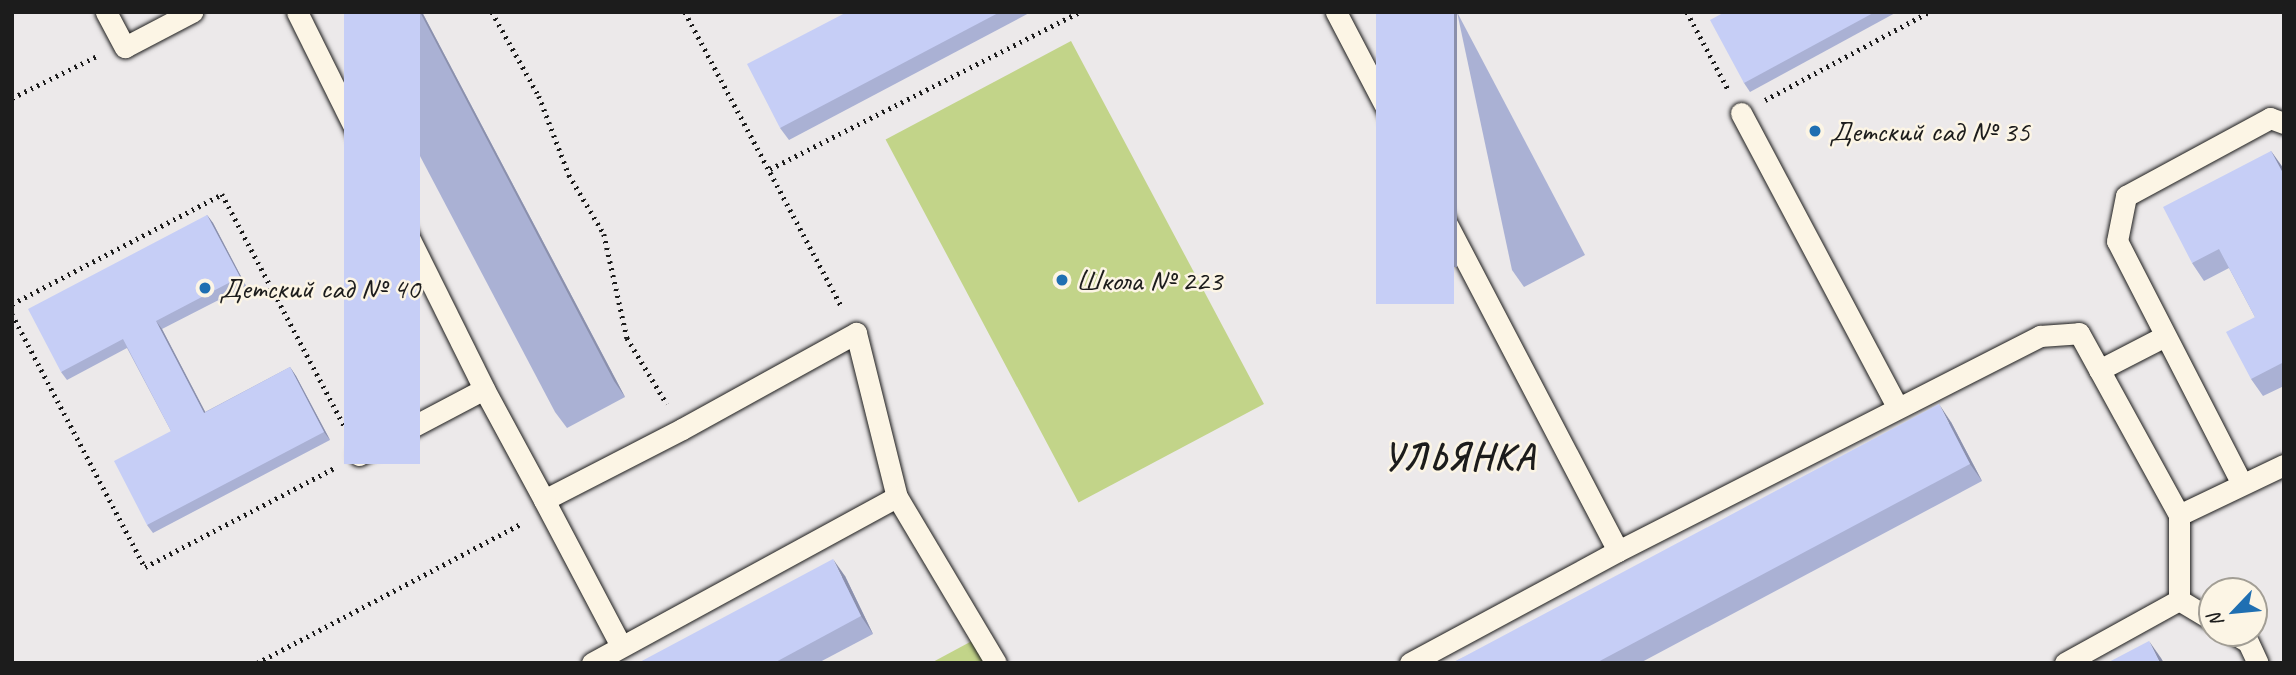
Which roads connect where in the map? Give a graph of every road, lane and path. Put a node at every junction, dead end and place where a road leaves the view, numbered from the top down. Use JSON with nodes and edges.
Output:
{"nodes":[{"id":1,"x":106,"y":12,"type":"edge"},
{"id":2,"x":192,"y":12,"type":"edge"},
{"id":3,"x":297,"y":12,"type":"edge"},
{"id":4,"x":492,"y":12,"type":"edge"},
{"id":5,"x":685,"y":12,"type":"edge"},
{"id":6,"x":1079,"y":12,"type":"edge"},
{"id":7,"x":1336,"y":12,"type":"edge"},
{"id":8,"x":1687,"y":12,"type":"edge"},
{"id":9,"x":1929,"y":12,"type":"edge"},
{"id":10,"x":125,"y":47,"type":"junction"},
{"id":11,"x":12,"y":98,"type":"edge"},
{"id":12,"x":1741,"y":113,"type":"junction"},
{"id":13,"x":2284,"y":122,"type":"edge"},
{"id":14,"x":770,"y":169,"type":"junction"},
{"id":15,"x":12,"y":304,"type":"edge"},
{"id":16,"x":12,"y":314,"type":"edge"},
{"id":17,"x":856,"y":333,"type":"junction"},
{"id":18,"x":2165,"y":336,"type":"junction"},
{"id":19,"x":2099,"y":370,"type":"junction"},
{"id":20,"x":484,"y":389,"type":"junction"},
{"id":21,"x":1896,"y":407,"type":"junction"},
{"id":22,"x":682,"y":429,"type":"junction"},
{"id":23,"x":359,"y":454,"type":"junction"},
{"id":24,"x":2284,"y":465,"type":"edge"},
{"id":25,"x":2242,"y":484,"type":"junction"},
{"id":26,"x":897,"y":497,"type":"junction"},
{"id":27,"x":544,"y":500,"type":"junction"},
{"id":28,"x":2179,"y":515,"type":"junction"},
{"id":29,"x":1618,"y":551,"type":"junction"},
{"id":30,"x":2179,"y":600,"type":"junction"},
{"id":31,"x":2198,"y":612,"type":"edge"},
{"id":32,"x":621,"y":646,"type":"junction"},
{"id":33,"x":2250,"y":647,"type":"edge"},
{"id":34,"x":257,"y":663,"type":"edge"},
{"id":35,"x":592,"y":663,"type":"edge"},
{"id":36,"x":996,"y":663,"type":"edge"},
{"id":37,"x":1410,"y":663,"type":"edge"},
{"id":38,"x":2065,"y":663,"type":"edge"},
{"id":39,"x":2258,"y":663,"type":"edge"}],
"edges":[{"from":1,"to":10,"type":"lane"},
{"from":2,"to":10,"type":"lane"},
{"from":3,"to":20,"type":"lane"},
{"from":4,"to":22,"type":"path"},
{"from":5,"to":14,"type":"path"},
{"from":6,"to":14,"type":"path"},
{"from":7,"to":29,"type":"lane"},
{"from":8,"to":12,"type":"path"},
{"from":9,"to":12,"type":"path"},
{"from":10,"to":11,"type":"path"},
{"from":12,"to":21,"type":"lane"},
{"from":13,"to":18,"type":"lane"},
{"from":14,"to":17,"type":"path"},
{"from":15,"to":23,"type":"path"},
{"from":16,"to":23,"type":"path"},
{"from":17,"to":22,"type":"lane"},
{"from":17,"to":26,"type":"lane"},
{"from":18,"to":19,"type":"lane"},
{"from":18,"to":25,"type":"lane"},
{"from":19,"to":21,"type":"lane"},
{"from":19,"to":28,"type":"lane"},
{"from":20,"to":23,"type":"lane"},
{"from":20,"to":27,"type":"lane"},
{"from":21,"to":29,"type":"lane"},
{"from":22,"to":27,"type":"lane"},
{"from":24,"to":25,"type":"lane"},
{"from":25,"to":28,"type":"lane"},
{"from":26,"to":32,"type":"lane"},
{"from":26,"to":36,"type":"lane"},
{"from":27,"to":32,"type":"lane"},
{"from":27,"to":34,"type":"path"},
{"from":28,"to":30,"type":"lane"},
{"from":29,"to":37,"type":"lane"},
{"from":30,"to":31,"type":"lane"},
{"from":30,"to":38,"type":"lane"},
{"from":32,"to":35,"type":"lane"},
{"from":33,"to":39,"type":"lane"}]}
